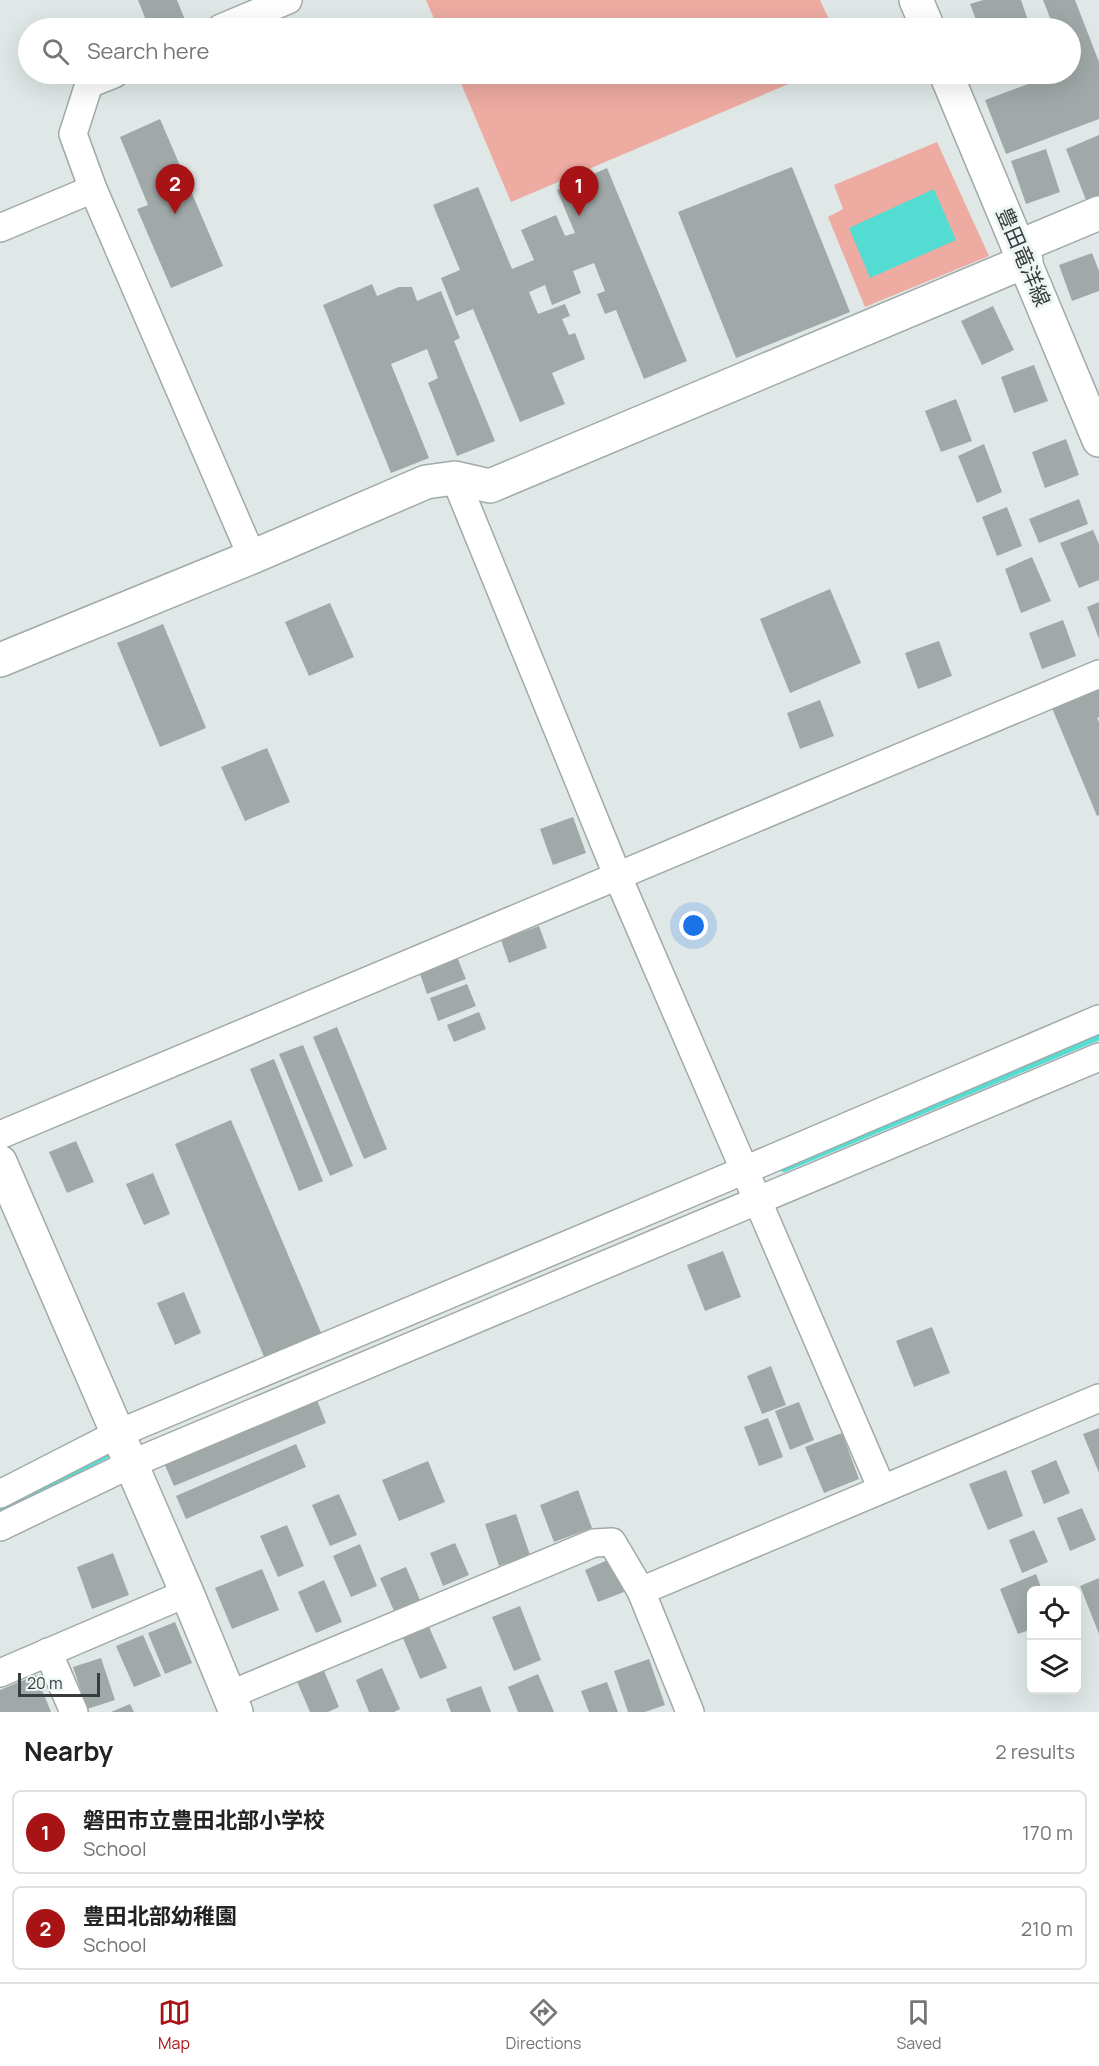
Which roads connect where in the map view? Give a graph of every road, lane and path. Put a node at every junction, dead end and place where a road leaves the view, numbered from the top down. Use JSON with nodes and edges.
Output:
{"nodes":[{"id":1,"x":288,"y":0,"type":"edge"},
{"id":2,"x":916,"y":0,"type":"edge"},
{"id":3,"x":255,"y":6,"type":"edge"},
{"id":4,"x":236,"y":18,"type":"edge"},
{"id":5,"x":924,"y":18,"type":"edge"},
{"id":6,"x":89,"y":84,"type":"edge"},
{"id":7,"x":950,"y":84,"type":"edge"},
{"id":8,"x":93,"y":189,"type":"junction"},
{"id":9,"x":1099,"y":213,"type":"edge"},
{"id":10,"x":0,"y":228,"type":"edge"},
{"id":11,"x":1022,"y":254,"type":"junction"},
{"id":12,"x":1099,"y":440,"type":"edge"},
{"id":13,"x":455,"y":478,"type":"junction"},
{"id":14,"x":252,"y":557,"type":"junction"},
{"id":15,"x":0,"y":660,"type":"edge"},
{"id":16,"x":1099,"y":674,"type":"edge"},
{"id":17,"x":618,"y":877,"type":"junction"},
{"id":18,"x":1099,"y":1018,"type":"edge"},
{"id":19,"x":1099,"y":1057,"type":"edge"},
{"id":20,"x":0,"y":1135,"type":"edge"},
{"id":21,"x":0,"y":1162,"type":"edge"},
{"id":22,"x":745,"y":1170,"type":"junction"},
{"id":23,"x":757,"y":1199,"type":"junction"},
{"id":24,"x":1099,"y":1398,"type":"edge"},
{"id":25,"x":117,"y":1434,"type":"junction"},
{"id":26,"x":130,"y":1464,"type":"junction"},
{"id":27,"x":882,"y":1489,"type":"junction"},
{"id":28,"x":0,"y":1494,"type":"edge"},
{"id":29,"x":0,"y":1527,"type":"edge"},
{"id":30,"x":641,"y":1591,"type":"junction"},
{"id":31,"x":186,"y":1593,"type":"junction"},
{"id":32,"x":48,"y":1652,"type":"junction"},
{"id":33,"x":0,"y":1673,"type":"edge"},
{"id":34,"x":232,"y":1703,"type":"edge"},
{"id":35,"x":74,"y":1712,"type":"edge"},
{"id":36,"x":690,"y":1712,"type":"edge"}],
"edges":[{"from":1,"to":3,"type":"street"},
{"from":2,"to":5,"type":"street"},
{"from":3,"to":4,"type":"street"},
{"from":6,"to":8,"type":"street"},
{"from":7,"to":11,"type":"street","name":"豊田竜洋線"},
{"from":8,"to":10,"type":"street"},
{"from":8,"to":14,"type":"street"},
{"from":9,"to":11,"type":"street"},
{"from":11,"to":12,"type":"street","name":"豊田竜洋線"},
{"from":11,"to":13,"type":"street"},
{"from":13,"to":14,"type":"street"},
{"from":13,"to":17,"type":"street"},
{"from":14,"to":15,"type":"street"},
{"from":16,"to":17,"type":"street"},
{"from":17,"to":20,"type":"street"},
{"from":17,"to":22,"type":"street"},
{"from":18,"to":22,"type":"street"},
{"from":19,"to":23,"type":"street"},
{"from":21,"to":25,"type":"street"},
{"from":22,"to":23,"type":"street"},
{"from":22,"to":25,"type":"street"},
{"from":23,"to":26,"type":"street"},
{"from":23,"to":27,"type":"street"},
{"from":24,"to":27,"type":"street"},
{"from":25,"to":26,"type":"street"},
{"from":25,"to":28,"type":"street"},
{"from":26,"to":29,"type":"street"},
{"from":26,"to":31,"type":"street"},
{"from":27,"to":30,"type":"street"},
{"from":30,"to":34,"type":"street"},
{"from":30,"to":36,"type":"street"},
{"from":31,"to":32,"type":"street"},
{"from":31,"to":34,"type":"street"},
{"from":32,"to":33,"type":"street"},
{"from":32,"to":35,"type":"street"}]}
